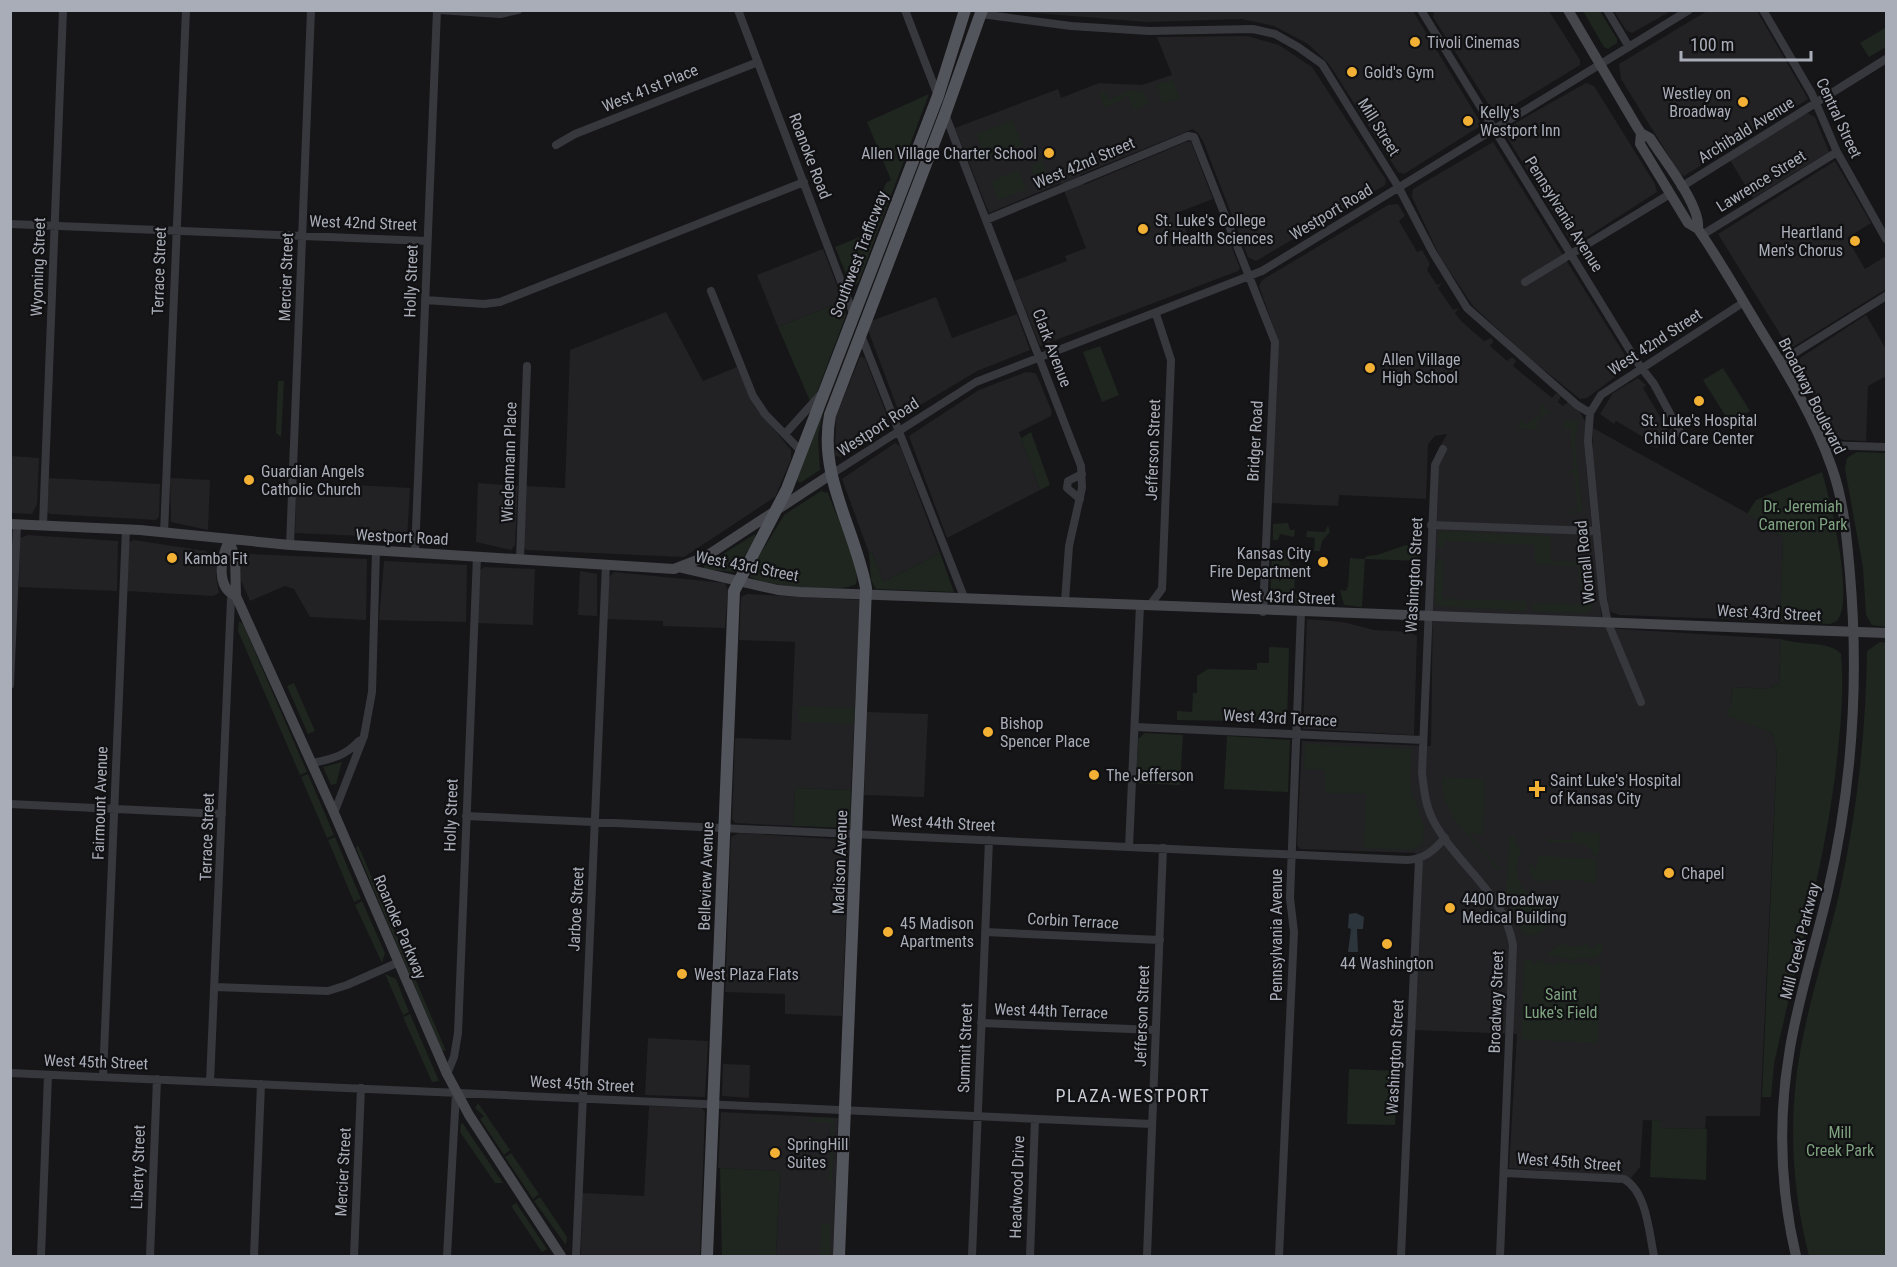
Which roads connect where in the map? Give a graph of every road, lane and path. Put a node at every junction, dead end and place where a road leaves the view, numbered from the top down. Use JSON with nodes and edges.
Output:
{"nodes":[{"id":1,"x":63,"y":10,"type":"edge"},
{"id":2,"x":186,"y":10,"type":"edge"},
{"id":3,"x":311,"y":10,"type":"edge"},
{"id":4,"x":438,"y":10,"type":"edge"},
{"id":5,"x":518,"y":10,"type":"edge"},
{"id":6,"x":738,"y":10,"type":"edge"},
{"id":7,"x":905,"y":10,"type":"edge"},
{"id":8,"x":1569,"y":10,"type":"edge"},
{"id":9,"x":1607,"y":10,"type":"edge"},
{"id":10,"x":1689,"y":10,"type":"edge"},
{"id":11,"x":1763,"y":10,"type":"edge"},
{"id":12,"x":981,"y":12,"type":"edge"},
{"id":13,"x":1424,"y":12,"type":"edge"},
{"id":14,"x":964,"y":17,"type":"edge"},
{"id":15,"x":1629,"y":47,"type":"junction"},
{"id":16,"x":1887,"y":59,"type":"edge"},
{"id":17,"x":758,"y":62,"type":"junction"},
{"id":18,"x":1599,"y":65,"type":"junction"},
{"id":19,"x":938,"y":96,"type":"junction"},
{"id":20,"x":1815,"y":102,"type":"junction"},
{"id":21,"x":945,"y":114,"type":"junction"},
{"id":22,"x":1494,"y":129,"type":"junction"},
{"id":23,"x":1641,"y":133,"type":"junction"},
{"id":24,"x":1194,"y":137,"type":"joint"},
{"id":25,"x":556,"y":146,"type":"dead end"},
{"id":26,"x":1837,"y":152,"type":"junction"},
{"id":27,"x":804,"y":182,"type":"junction"},
{"id":28,"x":1681,"y":187,"type":"junction"},
{"id":29,"x":1399,"y":188,"type":"junction"},
{"id":30,"x":1670,"y":194,"type":"junction"},
{"id":31,"x":986,"y":220,"type":"junction"},
{"id":32,"x":10,"y":224,"type":"edge"},
{"id":33,"x":54,"y":225,"type":"junction"},
{"id":34,"x":175,"y":230,"type":"junction"},
{"id":35,"x":1700,"y":232,"type":"junction"},
{"id":36,"x":302,"y":236,"type":"junction"},
{"id":37,"x":1887,"y":239,"type":"edge"},
{"id":38,"x":427,"y":241,"type":"junction"},
{"id":39,"x":1571,"y":254,"type":"junction"},
{"id":40,"x":1250,"y":277,"type":"junction"},
{"id":41,"x":1525,"y":282,"type":"dead end"},
{"id":42,"x":711,"y":291,"type":"dead end"},
{"id":43,"x":1887,"y":296,"type":"edge"},
{"id":44,"x":425,"y":300,"type":"junction"},
{"id":45,"x":1744,"y":302,"type":"junction"},
{"id":46,"x":853,"y":313,"type":"junction"},
{"id":47,"x":1156,"y":314,"type":"junction"},
{"id":48,"x":861,"y":335,"type":"junction"},
{"id":49,"x":1039,"y":358,"type":"junction"},
{"id":50,"x":1780,"y":362,"type":"junction"},
{"id":51,"x":527,"y":366,"type":"dead end"},
{"id":52,"x":1641,"y":368,"type":"junction"},
{"id":53,"x":824,"y":392,"type":"junction"},
{"id":54,"x":1590,"y":413,"type":"junction"},
{"id":55,"x":901,"y":430,"type":"junction"},
{"id":56,"x":785,"y":434,"type":"junction"},
{"id":57,"x":1681,"y":434,"type":"dead end"},
{"id":58,"x":1823,"y":445,"type":"junction"},
{"id":59,"x":1887,"y":447,"type":"edge"},
{"id":60,"x":1443,"y":449,"type":"dead end"},
{"id":61,"x":801,"y":451,"type":"junction"},
{"id":62,"x":1082,"y":474,"type":"junction"},
{"id":63,"x":830,"y":475,"type":"junction"},
{"id":64,"x":1080,"y":499,"type":"junction"},
{"id":65,"x":779,"y":508,"type":"junction"},
{"id":66,"x":14,"y":524,"type":"edge"},
{"id":67,"x":43,"y":525,"type":"junction"},
{"id":68,"x":1431,"y":525,"type":"junction"},
{"id":69,"x":126,"y":530,"type":"junction"},
{"id":70,"x":1596,"y":531,"type":"junction"},
{"id":71,"x":164,"y":533,"type":"junction"},
{"id":72,"x":229,"y":541,"type":"junction"},
{"id":73,"x":290,"y":545,"type":"junction"},
{"id":74,"x":376,"y":550,"type":"junction"},
{"id":75,"x":415,"y":553,"type":"junction"},
{"id":76,"x":477,"y":556,"type":"junction"},
{"id":77,"x":520,"y":559,"type":"junction"},
{"id":78,"x":606,"y":564,"type":"junction"},
{"id":79,"x":682,"y":568,"type":"junction"},
{"id":80,"x":737,"y":581,"type":"junction"},
{"id":81,"x":1162,"y":589,"type":"junction"},
{"id":82,"x":866,"y":594,"type":"junction"},
{"id":83,"x":236,"y":596,"type":"junction"},
{"id":84,"x":964,"y":597,"type":"junction"},
{"id":85,"x":1065,"y":601,"type":"junction"},
{"id":86,"x":1145,"y":605,"type":"junction"},
{"id":87,"x":1174,"y":607,"type":"junction"},
{"id":88,"x":1263,"y":612,"type":"junction"},
{"id":89,"x":1301,"y":613,"type":"junction"},
{"id":90,"x":1427,"y":618,"type":"junction"},
{"id":91,"x":1608,"y":623,"type":"junction"},
{"id":92,"x":1854,"y":631,"type":"junction"},
{"id":93,"x":1887,"y":633,"type":"edge"},
{"id":94,"x":10,"y":685,"type":"edge"},
{"id":95,"x":1641,"y":702,"type":"dead end"},
{"id":96,"x":1135,"y":727,"type":"junction"},
{"id":97,"x":1296,"y":734,"type":"junction"},
{"id":98,"x":364,"y":736,"type":"junction"},
{"id":99,"x":1423,"y":740,"type":"junction"},
{"id":100,"x":312,"y":763,"type":"junction"},
{"id":101,"x":10,"y":804,"type":"edge"},
{"id":102,"x":114,"y":809,"type":"junction"},
{"id":103,"x":334,"y":813,"type":"junction"},
{"id":104,"x":222,"y":814,"type":"junction"},
{"id":105,"x":466,"y":816,"type":"junction"},
{"id":106,"x":595,"y":822,"type":"junction"},
{"id":107,"x":725,"y":828,"type":"junction"},
{"id":108,"x":858,"y":834,"type":"junction"},
{"id":109,"x":1445,"y":838,"type":"junction"},
{"id":110,"x":989,"y":840,"type":"junction"},
{"id":111,"x":1130,"y":847,"type":"junction"},
{"id":112,"x":1163,"y":848,"type":"junction"},
{"id":113,"x":1292,"y":854,"type":"junction"},
{"id":114,"x":1419,"y":859,"type":"junction"},
{"id":115,"x":985,"y":932,"type":"junction"},
{"id":116,"x":1160,"y":940,"type":"junction"},
{"id":117,"x":399,"y":962,"type":"junction"},
{"id":118,"x":215,"y":987,"type":"junction"},
{"id":119,"x":981,"y":1023,"type":"junction"},
{"id":120,"x":1156,"y":1030,"type":"junction"},
{"id":121,"x":10,"y":1073,"type":"edge"},
{"id":122,"x":447,"y":1074,"type":"junction"},
{"id":123,"x":48,"y":1075,"type":"junction"},
{"id":124,"x":103,"y":1077,"type":"junction"},
{"id":125,"x":157,"y":1079,"type":"junction"},
{"id":126,"x":210,"y":1082,"type":"junction"},
{"id":127,"x":261,"y":1084,"type":"junction"},
{"id":128,"x":362,"y":1088,"type":"junction"},
{"id":129,"x":456,"y":1093,"type":"junction"},
{"id":130,"x":583,"y":1098,"type":"junction"},
{"id":131,"x":713,"y":1104,"type":"junction"},
{"id":132,"x":846,"y":1110,"type":"junction"},
{"id":133,"x":977,"y":1116,"type":"junction"},
{"id":134,"x":1035,"y":1119,"type":"junction"},
{"id":135,"x":1152,"y":1124,"type":"junction"},
{"id":136,"x":1504,"y":1173,"type":"junction"},
{"id":137,"x":41,"y":1257,"type":"edge"},
{"id":138,"x":150,"y":1257,"type":"edge"},
{"id":139,"x":254,"y":1257,"type":"edge"},
{"id":140,"x":354,"y":1257,"type":"edge"},
{"id":141,"x":447,"y":1257,"type":"edge"},
{"id":142,"x":561,"y":1257,"type":"edge"},
{"id":143,"x":576,"y":1257,"type":"edge"},
{"id":144,"x":707,"y":1257,"type":"edge"},
{"id":145,"x":839,"y":1257,"type":"edge"},
{"id":146,"x":972,"y":1257,"type":"edge"},
{"id":147,"x":1030,"y":1257,"type":"edge"},
{"id":148,"x":1147,"y":1257,"type":"edge"},
{"id":149,"x":1279,"y":1257,"type":"edge"},
{"id":150,"x":1401,"y":1257,"type":"edge"},
{"id":151,"x":1500,"y":1257,"type":"edge"},
{"id":152,"x":1654,"y":1257,"type":"edge"},
{"id":153,"x":1796,"y":1257,"type":"edge"}],
"edges":[{"from":1,"to":33,"type":"street","name":"Wyoming Street"},
{"from":2,"to":34,"type":"street","name":"Terrace Street"},
{"from":3,"to":36,"type":"street","name":"Mercier Street"},
{"from":4,"to":5,"type":"street"},
{"from":4,"to":38,"type":"street","name":"Holly Street"},
{"from":6,"to":17,"type":"street","name":"Roanoke Road"},
{"from":7,"to":19,"type":"street"},
{"from":8,"to":18,"type":"street","name":"Broadway Boulevard"},
{"from":9,"to":15,"type":"street"},
{"from":10,"to":15,"type":"street","name":"Westport Road"},
{"from":11,"to":20,"type":"street","name":"Central Street"},
{"from":12,"to":14,"type":"main road"},
{"from":12,"to":21,"type":"main road","name":"Southwest Trafficway"},
{"from":12,"to":29,"type":"street","name":"Mill Street"},
{"from":13,"to":22,"type":"street","name":"Pennsylvania Avenue"},
{"from":14,"to":19,"type":"main road","name":"Southwest Trafficway"},
{"from":15,"to":18,"type":"street","name":"Westport Road"},
{"from":16,"to":20,"type":"street","name":"Archibald Avenue"},
{"from":17,"to":25,"type":"street","name":"West 41st Place"},
{"from":17,"to":27,"type":"street","name":"Roanoke Road"},
{"from":18,"to":22,"type":"street","name":"Westport Road"},
{"from":18,"to":23,"type":"street","name":"Broadway Boulevard"},
{"from":19,"to":46,"type":"main road","name":"Southwest Trafficway"},
{"from":20,"to":26,"type":"street","name":"Central Street"},
{"from":20,"to":28,"type":"street","name":"Archibald Avenue"},
{"from":21,"to":31,"type":"street","name":"Clark Avenue"},
{"from":21,"to":48,"type":"main road","name":"Southwest Trafficway"},
{"from":22,"to":29,"type":"street","name":"Westport Road"},
{"from":22,"to":39,"type":"street","name":"Pennsylvania Avenue"},
{"from":23,"to":28,"type":"street","name":"Broadway Boulevard"},
{"from":23,"to":30,"type":"street","name":"Broadway Boulevard"},
{"from":24,"to":31,"type":"street","name":"West 42nd Street"},
{"from":24,"to":40,"type":"street","name":"Bridger Road"},
{"from":26,"to":35,"type":"street","name":"Lawrence Street"},
{"from":26,"to":37,"type":"street","name":"Central Street"},
{"from":27,"to":44,"type":"street"},
{"from":27,"to":46,"type":"street","name":"Roanoke Road"},
{"from":28,"to":35,"type":"street","name":"Broadway Boulevard"},
{"from":29,"to":40,"type":"street","name":"Westport Road"},
{"from":29,"to":54,"type":"street","name":"Mill Street"},
{"from":30,"to":35,"type":"street","name":"Broadway Boulevard"},
{"from":30,"to":39,"type":"street"},
{"from":31,"to":49,"type":"street","name":"Clark Avenue"},
{"from":32,"to":33,"type":"street","name":"West 42nd Street"},
{"from":33,"to":34,"type":"street","name":"West 42nd Street"},
{"from":33,"to":67,"type":"street","name":"Wyoming Street"},
{"from":34,"to":36,"type":"street","name":"West 42nd Street"},
{"from":34,"to":71,"type":"street","name":"Terrace Street"},
{"from":35,"to":45,"type":"street","name":"Broadway Boulevard"},
{"from":36,"to":38,"type":"street","name":"West 42nd Street"},
{"from":36,"to":73,"type":"street","name":"Mercier Street"},
{"from":38,"to":44,"type":"street","name":"Holly Street"},
{"from":39,"to":41,"type":"street"},
{"from":39,"to":52,"type":"street","name":"Pennsylvania Avenue"},
{"from":40,"to":47,"type":"street","name":"Westport Road"},
{"from":40,"to":88,"type":"street","name":"Bridger Road"},
{"from":42,"to":56,"type":"street"},
{"from":43,"to":50,"type":"street"},
{"from":44,"to":75,"type":"street","name":"Holly Street"},
{"from":45,"to":50,"type":"street","name":"Broadway Boulevard"},
{"from":45,"to":52,"type":"street","name":"West 42nd Street"},
{"from":46,"to":53,"type":"main road","name":"Southwest Trafficway"},
{"from":47,"to":49,"type":"street","name":"Westport Road"},
{"from":47,"to":81,"type":"street","name":"Jefferson Street"},
{"from":48,"to":55,"type":"street"},
{"from":48,"to":63,"type":"main road","name":"Southwest Trafficway"},
{"from":49,"to":55,"type":"street","name":"Westport Road"},
{"from":49,"to":62,"type":"street","name":"Clark Avenue"},
{"from":50,"to":58,"type":"street","name":"Broadway Boulevard"},
{"from":51,"to":77,"type":"street","name":"Wiedenmann Place"},
{"from":52,"to":54,"type":"street","name":"West 42nd Street"},
{"from":52,"to":57,"type":"street","name":"Pennsylvania Avenue"},
{"from":53,"to":56,"type":"street"},
{"from":53,"to":61,"type":"main road","name":"Southwest Trafficway"},
{"from":54,"to":70,"type":"street","name":"Wornall Road"},
{"from":55,"to":63,"type":"street","name":"Westport Road"},
{"from":55,"to":84,"type":"street"},
{"from":56,"to":61,"type":"street"},
{"from":58,"to":59,"type":"street"},
{"from":58,"to":92,"type":"street","name":"Broadway Boulevard"},
{"from":60,"to":68,"type":"street","name":"Washington Street"},
{"from":61,"to":65,"type":"main road","name":"Southwest Trafficway"},
{"from":62,"to":64,"type":"street","name":"Clark Avenue"},
{"from":62,"to":64,"type":"street"},
{"from":63,"to":65,"type":"street","name":"Westport Road"},
{"from":63,"to":82,"type":"main road","name":"Madison Avenue"},
{"from":64,"to":85,"type":"street","name":"Clark Avenue"},
{"from":65,"to":79,"type":"street","name":"Westport Road"},
{"from":65,"to":80,"type":"main road","name":"Belleview Avenue"},
{"from":66,"to":67,"type":"street","name":"Westport Road"},
{"from":66,"to":94,"type":"street"},
{"from":67,"to":69,"type":"street","name":"Westport Road"},
{"from":68,"to":70,"type":"street"},
{"from":68,"to":90,"type":"street","name":"Washington Street"},
{"from":69,"to":71,"type":"street","name":"Westport Road"},
{"from":69,"to":102,"type":"street","name":"Fairmount Avenue"},
{"from":70,"to":91,"type":"street","name":"Wornall Road"},
{"from":71,"to":72,"type":"street","name":"Westport Road"},
{"from":72,"to":73,"type":"street","name":"Westport Road"},
{"from":72,"to":83,"type":"street","name":"Roanoke Parkway"},
{"from":73,"to":74,"type":"street","name":"Westport Road"},
{"from":74,"to":75,"type":"street","name":"Westport Road"},
{"from":74,"to":98,"type":"street"},
{"from":75,"to":76,"type":"street","name":"Westport Road"},
{"from":76,"to":77,"type":"street","name":"Westport Road"},
{"from":76,"to":105,"type":"street","name":"Holly Street"},
{"from":77,"to":78,"type":"street","name":"Westport Road"},
{"from":78,"to":79,"type":"street","name":"Westport Road"},
{"from":78,"to":106,"type":"street","name":"Jarboe Street"},
{"from":79,"to":80,"type":"street","name":"West 43rd Street"},
{"from":80,"to":82,"type":"street","name":"West 43rd Street"},
{"from":80,"to":107,"type":"main road","name":"Belleview Avenue"},
{"from":81,"to":86,"type":"street"},
{"from":81,"to":87,"type":"street"},
{"from":82,"to":84,"type":"street","name":"West 43rd Street"},
{"from":82,"to":108,"type":"main road","name":"Madison Avenue"},
{"from":83,"to":100,"type":"street","name":"Roanoke Parkway"},
{"from":83,"to":104,"type":"street","name":"Terrace Street"},
{"from":84,"to":85,"type":"street","name":"West 43rd Street"},
{"from":85,"to":86,"type":"street","name":"West 43rd Street"},
{"from":86,"to":87,"type":"street","name":"West 43rd Street"},
{"from":86,"to":96,"type":"street"},
{"from":87,"to":88,"type":"street","name":"West 43rd Street"},
{"from":88,"to":89,"type":"street","name":"West 43rd Street"},
{"from":89,"to":90,"type":"street","name":"West 43rd Street"},
{"from":89,"to":97,"type":"street","name":"Pennsylvania Avenue"},
{"from":90,"to":91,"type":"street","name":"West 43rd Street"},
{"from":90,"to":99,"type":"street","name":"Washington Street"},
{"from":91,"to":92,"type":"street","name":"West 43rd Street"},
{"from":91,"to":95,"type":"street","name":"Wornall Road"},
{"from":92,"to":93,"type":"street","name":"West 43rd Street"},
{"from":92,"to":153,"type":"street","name":"Mill Creek Parkway"},
{"from":96,"to":97,"type":"street","name":"West 43rd Terrace"},
{"from":96,"to":111,"type":"street"},
{"from":97,"to":99,"type":"street","name":"West 43rd Terrace"},
{"from":97,"to":113,"type":"street","name":"Pennsylvania Avenue"},
{"from":98,"to":100,"type":"street"},
{"from":98,"to":103,"type":"street"},
{"from":99,"to":109,"type":"street","name":"Broadway Street"},
{"from":100,"to":103,"type":"street","name":"Roanoke Parkway"},
{"from":101,"to":102,"type":"street"},
{"from":102,"to":104,"type":"street"},
{"from":102,"to":124,"type":"street","name":"Fairmount Avenue"},
{"from":103,"to":117,"type":"street","name":"Roanoke Parkway"},
{"from":104,"to":118,"type":"street","name":"Terrace Street"},
{"from":105,"to":106,"type":"street","name":"West 44th Street"},
{"from":105,"to":122,"type":"street","name":"Holly Street"},
{"from":106,"to":107,"type":"street","name":"West 44th Street"},
{"from":106,"to":130,"type":"street","name":"Jarboe Street"},
{"from":107,"to":108,"type":"street","name":"West 44th Street"},
{"from":107,"to":131,"type":"main road","name":"Belleview Avenue"},
{"from":108,"to":110,"type":"street","name":"West 44th Street"},
{"from":108,"to":132,"type":"main road","name":"Madison Avenue"},
{"from":109,"to":114,"type":"street"},
{"from":109,"to":136,"type":"street","name":"Broadway Street"},
{"from":110,"to":111,"type":"street","name":"West 44th Street"},
{"from":110,"to":115,"type":"street","name":"Summit Street"},
{"from":111,"to":112,"type":"street","name":"West 44th Street"},
{"from":112,"to":113,"type":"street","name":"West 44th Street"},
{"from":112,"to":116,"type":"street","name":"Jefferson Street"},
{"from":113,"to":114,"type":"street","name":"West 44th Street"},
{"from":113,"to":149,"type":"street","name":"Pennsylvania Avenue"},
{"from":114,"to":150,"type":"street","name":"Washington Street"},
{"from":115,"to":116,"type":"street","name":"Corbin Terrace"},
{"from":115,"to":119,"type":"street","name":"Summit Street"},
{"from":116,"to":120,"type":"street","name":"Jefferson Street"},
{"from":117,"to":118,"type":"street"},
{"from":117,"to":122,"type":"street","name":"Roanoke Parkway"},
{"from":118,"to":126,"type":"street","name":"Terrace Street"},
{"from":119,"to":120,"type":"street","name":"West 44th Terrace"},
{"from":119,"to":133,"type":"street","name":"Summit Street"},
{"from":120,"to":135,"type":"street","name":"Jefferson Street"},
{"from":121,"to":123,"type":"street","name":"West 45th Street"},
{"from":122,"to":129,"type":"street","name":"Roanoke Parkway"},
{"from":123,"to":124,"type":"street","name":"West 45th Street"},
{"from":123,"to":137,"type":"street"},
{"from":124,"to":125,"type":"street","name":"West 45th Street"},
{"from":125,"to":126,"type":"street","name":"West 45th Street"},
{"from":125,"to":138,"type":"street","name":"Liberty Street"},
{"from":126,"to":127,"type":"street","name":"West 45th Street"},
{"from":127,"to":128,"type":"street","name":"West 45th Street"},
{"from":127,"to":139,"type":"street"},
{"from":128,"to":129,"type":"street","name":"West 45th Street"},
{"from":128,"to":140,"type":"street","name":"Mercier Street"},
{"from":129,"to":130,"type":"street","name":"West 45th Street"},
{"from":129,"to":141,"type":"street"},
{"from":129,"to":142,"type":"street","name":"Roanoke Parkway"},
{"from":130,"to":131,"type":"street","name":"West 45th Street"},
{"from":130,"to":143,"type":"street","name":"Jarboe Street"},
{"from":131,"to":132,"type":"street","name":"West 45th Street"},
{"from":131,"to":144,"type":"main road","name":"Belleview Avenue"},
{"from":132,"to":133,"type":"street","name":"West 45th Street"},
{"from":132,"to":145,"type":"main road","name":"Madison Avenue"},
{"from":133,"to":134,"type":"street","name":"West 45th Street"},
{"from":133,"to":146,"type":"street","name":"Summit Street"},
{"from":134,"to":135,"type":"street","name":"West 45th Street"},
{"from":134,"to":147,"type":"street","name":"Headwood Drive"},
{"from":135,"to":148,"type":"street","name":"Jefferson Street"},
{"from":136,"to":151,"type":"street","name":"Broadway Street"},
{"from":136,"to":152,"type":"street","name":"West 45th Street"}]}
